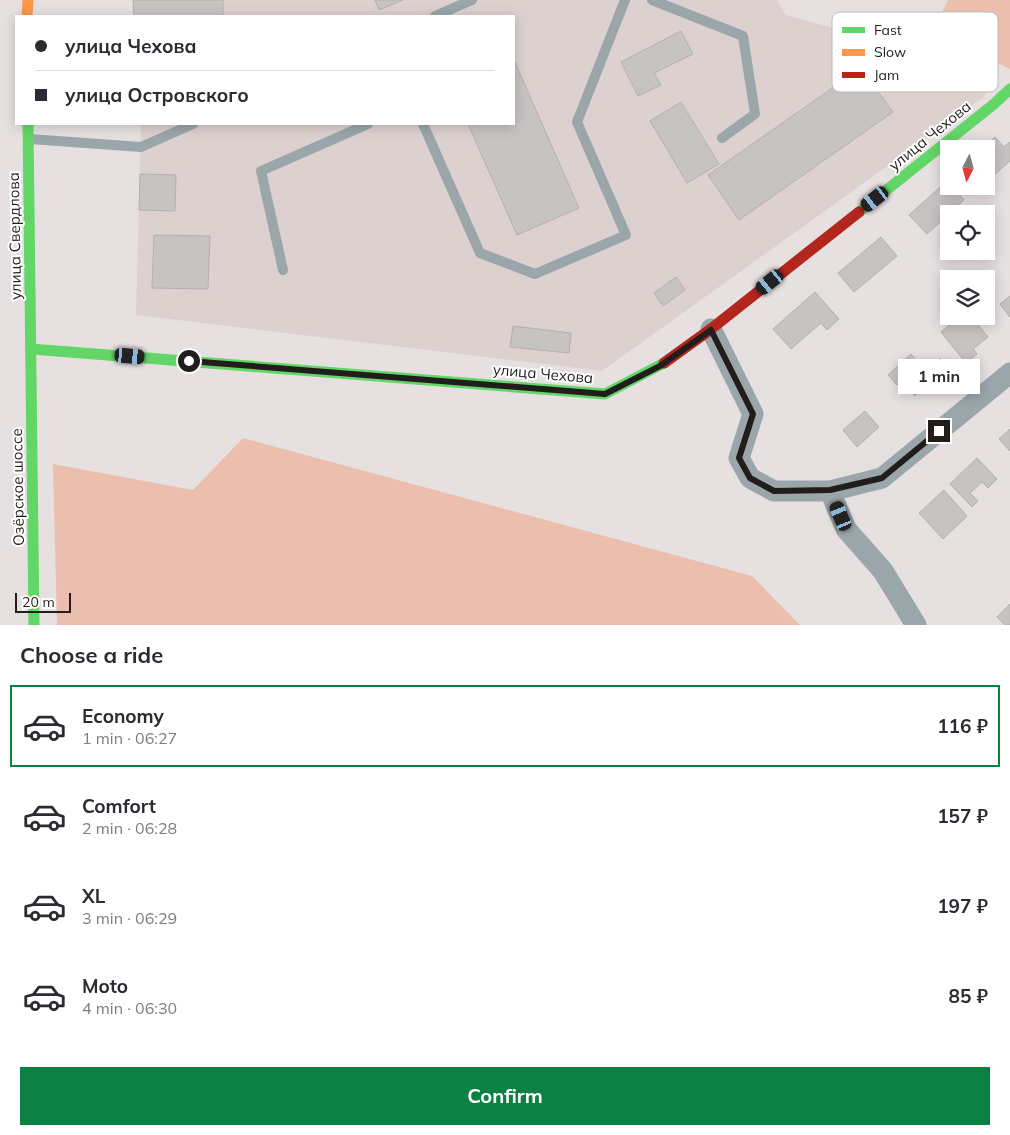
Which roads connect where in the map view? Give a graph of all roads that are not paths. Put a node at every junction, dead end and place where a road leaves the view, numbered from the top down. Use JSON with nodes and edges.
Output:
{"nodes":[{"id":1,"x":28,"y":0,"type":"edge"},
{"id":2,"x":472,"y":0,"type":"edge"},
{"id":3,"x":625,"y":0,"type":"edge"},
{"id":4,"x":652,"y":0,"type":"edge"},
{"id":5,"x":27,"y":15,"type":"edge"},
{"id":6,"x":437,"y":15,"type":"edge"},
{"id":7,"x":1010,"y":89,"type":"edge"},
{"id":8,"x":28,"y":125,"type":"edge"},
{"id":9,"x":191,"y":125,"type":"edge"},
{"id":10,"x":366,"y":125,"type":"edge"},
{"id":11,"x":423,"y":125,"type":"edge"},
{"id":12,"x":722,"y":138,"type":"dead end"},
{"id":13,"x":28,"y":139,"type":"junction"},
{"id":14,"x":283,"y":270,"type":"dead end"},
{"id":15,"x":711,"y":330,"type":"junction"},
{"id":16,"x":31,"y":348,"type":"junction"},
{"id":17,"x":1010,"y":373,"type":"edge"},
{"id":18,"x":830,"y":490,"type":"junction"},
{"id":19,"x":34,"y":625,"type":"edge"},
{"id":20,"x":916,"y":625,"type":"edge"}],
"edges":[{"from":1,"to":5,"type":"street"},
{"from":2,"to":6,"type":"lane"},
{"from":3,"to":11,"type":"lane"},
{"from":4,"to":12,"type":"lane"},
{"from":7,"to":15,"type":"street","name":"улица Чехова"},
{"from":8,"to":13,"type":"street","name":"улица Свердлова"},
{"from":9,"to":13,"type":"lane"},
{"from":10,"to":14,"type":"lane"},
{"from":13,"to":16,"type":"street","name":"улица Свердлова"},
{"from":15,"to":16,"type":"street","name":"улица Чехова"},
{"from":15,"to":18,"type":"street"},
{"from":16,"to":19,"type":"street","name":"Озёрское шоссе"},
{"from":17,"to":18,"type":"street"},
{"from":18,"to":20,"type":"street"}]}
